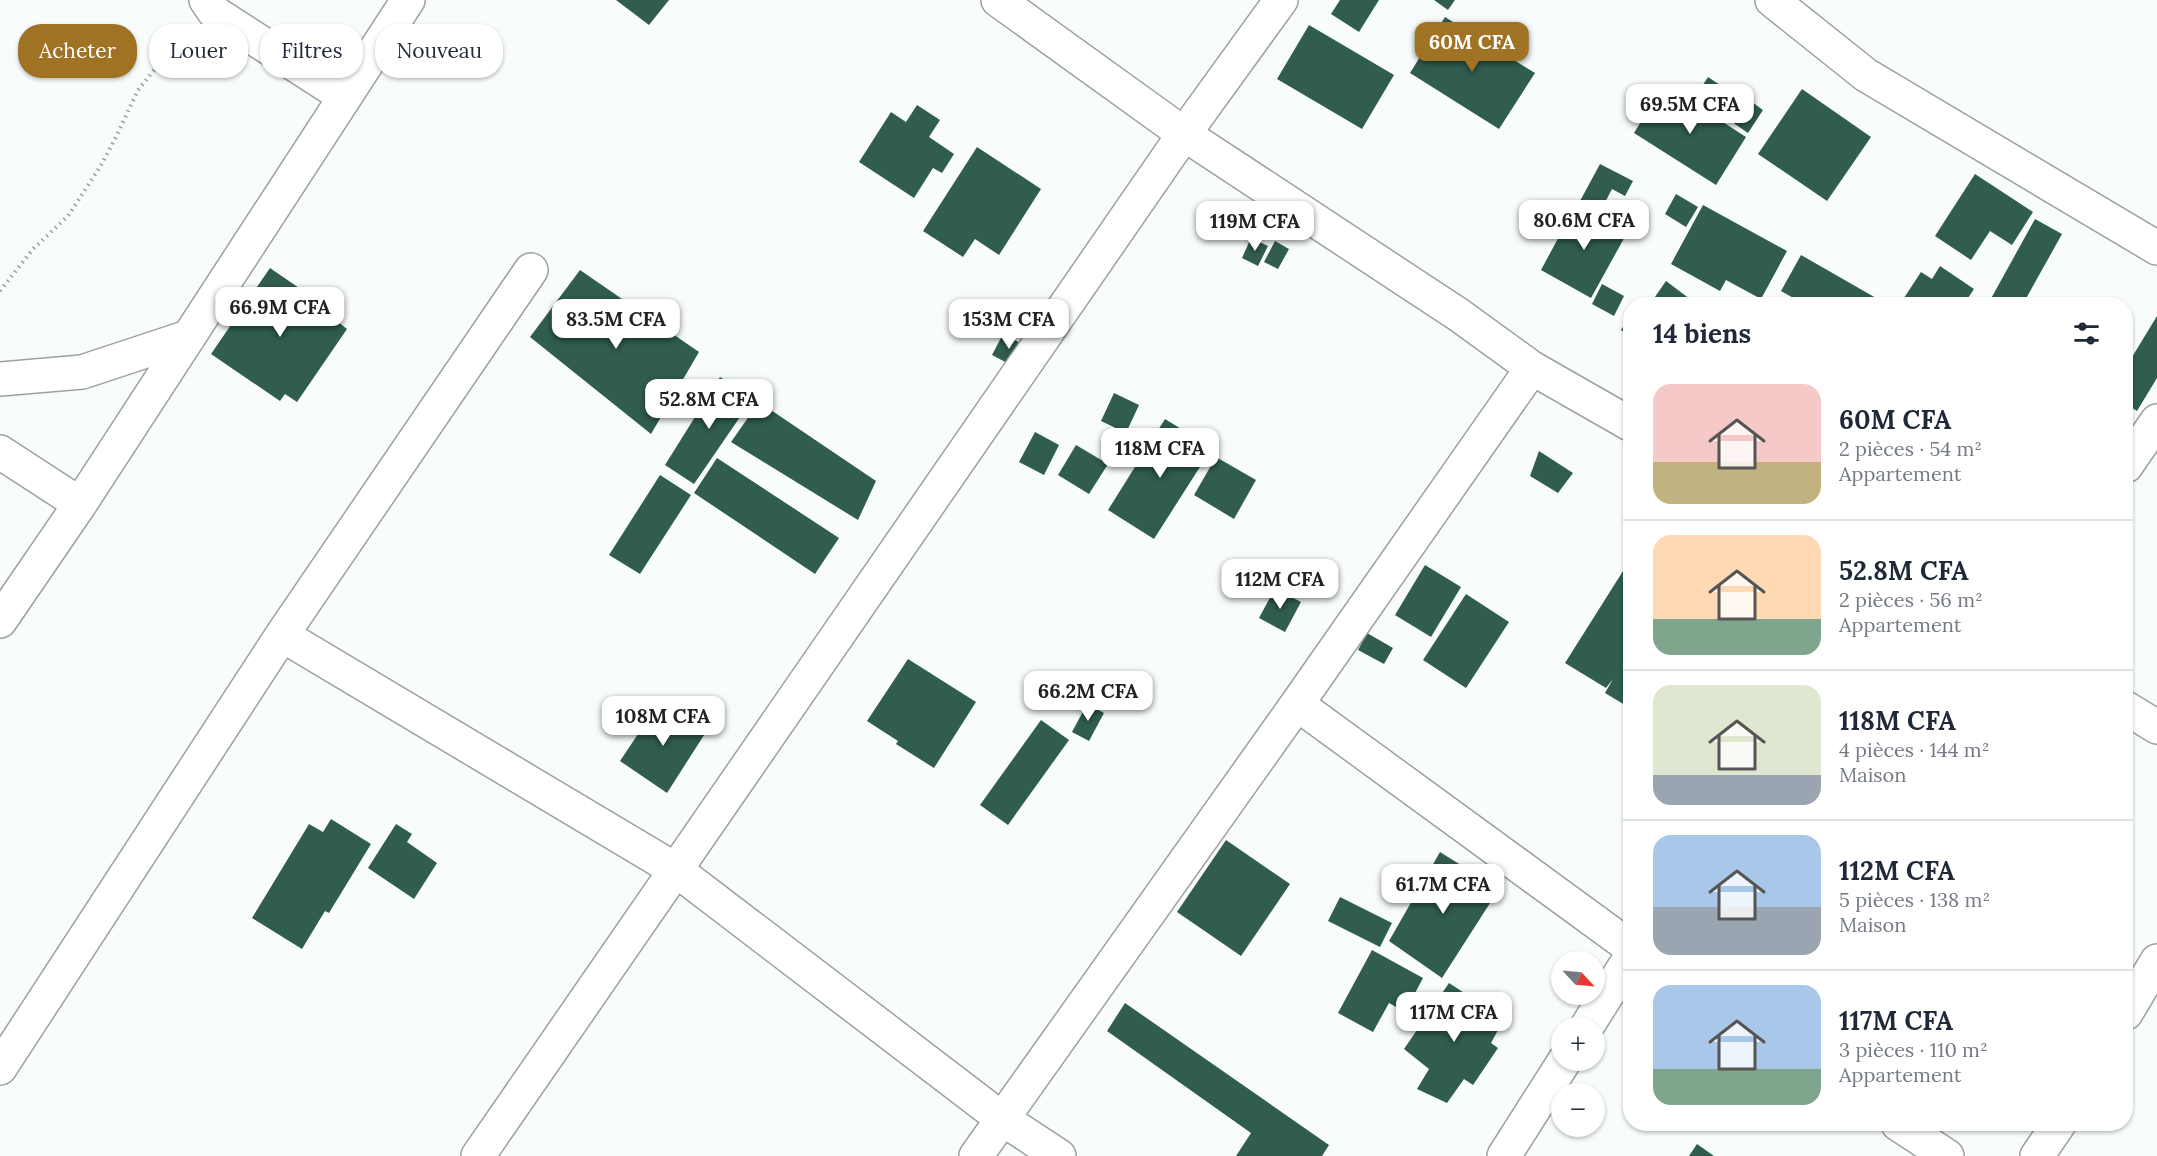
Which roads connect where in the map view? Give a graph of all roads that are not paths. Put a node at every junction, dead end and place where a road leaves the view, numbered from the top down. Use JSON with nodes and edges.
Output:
{"nodes":[{"id":1,"x":408,"y":0,"type":"edge"},
{"id":2,"x":998,"y":0,"type":"edge"},
{"id":3,"x":1281,"y":0,"type":"edge"},
{"id":4,"x":1772,"y":0,"type":"edge"},
{"id":5,"x":210,"y":7,"type":"edge"},
{"id":6,"x":345,"y":96,"type":"junction"},
{"id":7,"x":1184,"y":134,"type":"junction"},
{"id":8,"x":2157,"y":248,"type":"edge"},
{"id":9,"x":531,"y":270,"type":"dead end"},
{"id":10,"x":188,"y":337,"type":"junction"},
{"id":11,"x":1532,"y":368,"type":"junction"},
{"id":12,"x":0,"y":379,"type":"edge"},
{"id":13,"x":1623,"y":420,"type":"edge"},
{"id":14,"x":2157,"y":421,"type":"edge"},
{"id":15,"x":0,"y":452,"type":"edge"},
{"id":16,"x":2133,"y":456,"type":"edge"},
{"id":17,"x":80,"y":504,"type":"junction"},
{"id":18,"x":0,"y":621,"type":"edge"},
{"id":19,"x":282,"y":635,"type":"junction"},
{"id":20,"x":1298,"y":704,"type":"junction"},
{"id":21,"x":2133,"y":712,"type":"edge"},
{"id":22,"x":2157,"y":727,"type":"edge"},
{"id":23,"x":676,"y":870,"type":"junction"},
{"id":24,"x":1623,"y":942,"type":"edge"},
{"id":25,"x":2157,"y":961,"type":"edge"},
{"id":26,"x":1623,"y":969,"type":"edge"},
{"id":27,"x":2133,"y":1001,"type":"edge"},
{"id":28,"x":1593,"y":1017,"type":"edge"},
{"id":29,"x":0,"y":1068,"type":"edge"},
{"id":30,"x":1558,"y":1071,"type":"edge"},
{"id":31,"x":1001,"y":1118,"type":"junction"},
{"id":32,"x":1909,"y":1131,"type":"edge"},
{"id":33,"x":2054,"y":1131,"type":"edge"},
{"id":34,"x":478,"y":1156,"type":"edge"},
{"id":35,"x":975,"y":1156,"type":"edge"},
{"id":36,"x":1059,"y":1156,"type":"edge"},
{"id":37,"x":1504,"y":1156,"type":"edge"},
{"id":38,"x":1947,"y":1156,"type":"edge"},
{"id":39,"x":2037,"y":1156,"type":"edge"}],
"edges":[{"from":1,"to":6,"type":"street"},
{"from":2,"to":7,"type":"street"},
{"from":3,"to":7,"type":"street"},
{"from":4,"to":8,"type":"street"},
{"from":5,"to":6,"type":"street"},
{"from":6,"to":10,"type":"street"},
{"from":7,"to":11,"type":"street"},
{"from":7,"to":23,"type":"street"},
{"from":9,"to":19,"type":"street"},
{"from":10,"to":12,"type":"street"},
{"from":10,"to":17,"type":"street"},
{"from":11,"to":13,"type":"street"},
{"from":11,"to":20,"type":"street"},
{"from":14,"to":16,"type":"street"},
{"from":15,"to":17,"type":"street"},
{"from":17,"to":18,"type":"street"},
{"from":19,"to":23,"type":"street"},
{"from":19,"to":29,"type":"street"},
{"from":20,"to":24,"type":"street"},
{"from":20,"to":31,"type":"street"},
{"from":21,"to":22,"type":"street"},
{"from":23,"to":31,"type":"street"},
{"from":23,"to":34,"type":"street"},
{"from":25,"to":27,"type":"street"},
{"from":26,"to":28,"type":"street"},
{"from":30,"to":37,"type":"street"},
{"from":31,"to":35,"type":"street"},
{"from":31,"to":36,"type":"street"},
{"from":32,"to":38,"type":"street"},
{"from":33,"to":39,"type":"street"}]}
